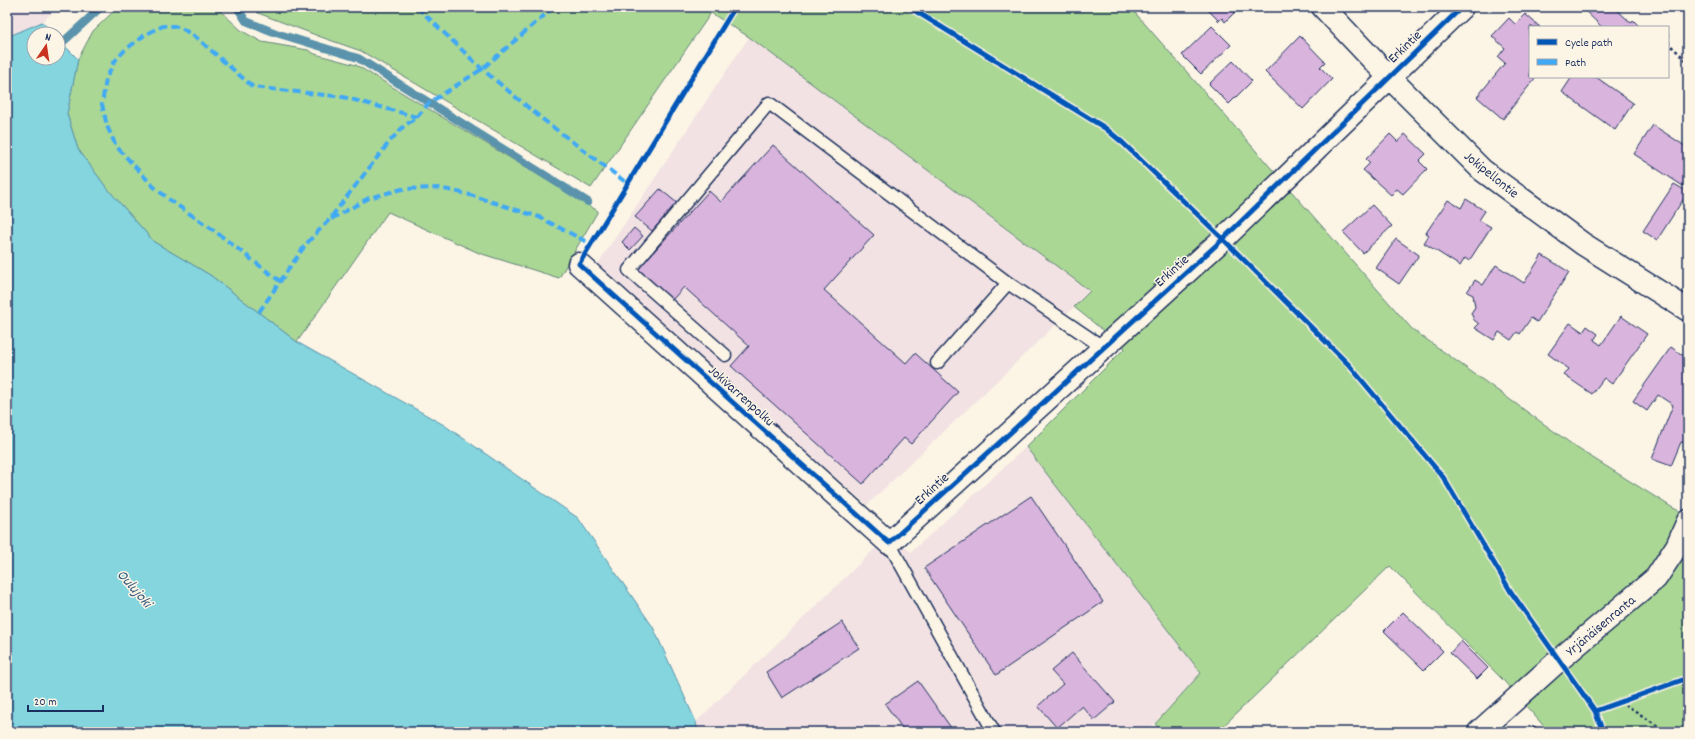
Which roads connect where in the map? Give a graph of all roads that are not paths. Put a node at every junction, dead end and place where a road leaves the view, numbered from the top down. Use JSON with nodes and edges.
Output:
{"nodes":[{"id":1,"x":1323,"y":7,"type":"edge"},
{"id":2,"x":1462,"y":7,"type":"edge"},
{"id":3,"x":1389,"y":77,"type":"junction"},
{"id":4,"x":579,"y":264,"type":"dead end"},
{"id":5,"x":1008,"y":283,"type":"junction"},
{"id":6,"x":1688,"y":310,"type":"edge"},
{"id":7,"x":1104,"y":348,"type":"junction"},
{"id":8,"x":724,"y":355,"type":"dead end"},
{"id":9,"x":937,"y":363,"type":"dead end"},
{"id":10,"x":1688,"y":521,"type":"edge"},
{"id":11,"x":889,"y":543,"type":"junction"},
{"id":12,"x":994,"y":732,"type":"edge"},
{"id":13,"x":1479,"y":732,"type":"edge"}],
"edges":[{"from":1,"to":3,"type":"street","name":"Jokipellontie"},
{"from":2,"to":3,"type":"street","name":"Erkintie"},
{"from":3,"to":6,"type":"street","name":"Jokipellontie"},
{"from":3,"to":7,"type":"street","name":"Erkintie"},
{"from":4,"to":11,"type":"street","name":"Jokivarrenpolku"},
{"from":5,"to":7,"type":"lane"},
{"from":5,"to":8,"type":"lane"},
{"from":5,"to":9,"type":"lane"},
{"from":7,"to":11,"type":"street","name":"Erkintie"},
{"from":10,"to":13,"type":"street","name":"Yrjänäisenranta"},
{"from":11,"to":12,"type":"lane"}]}
